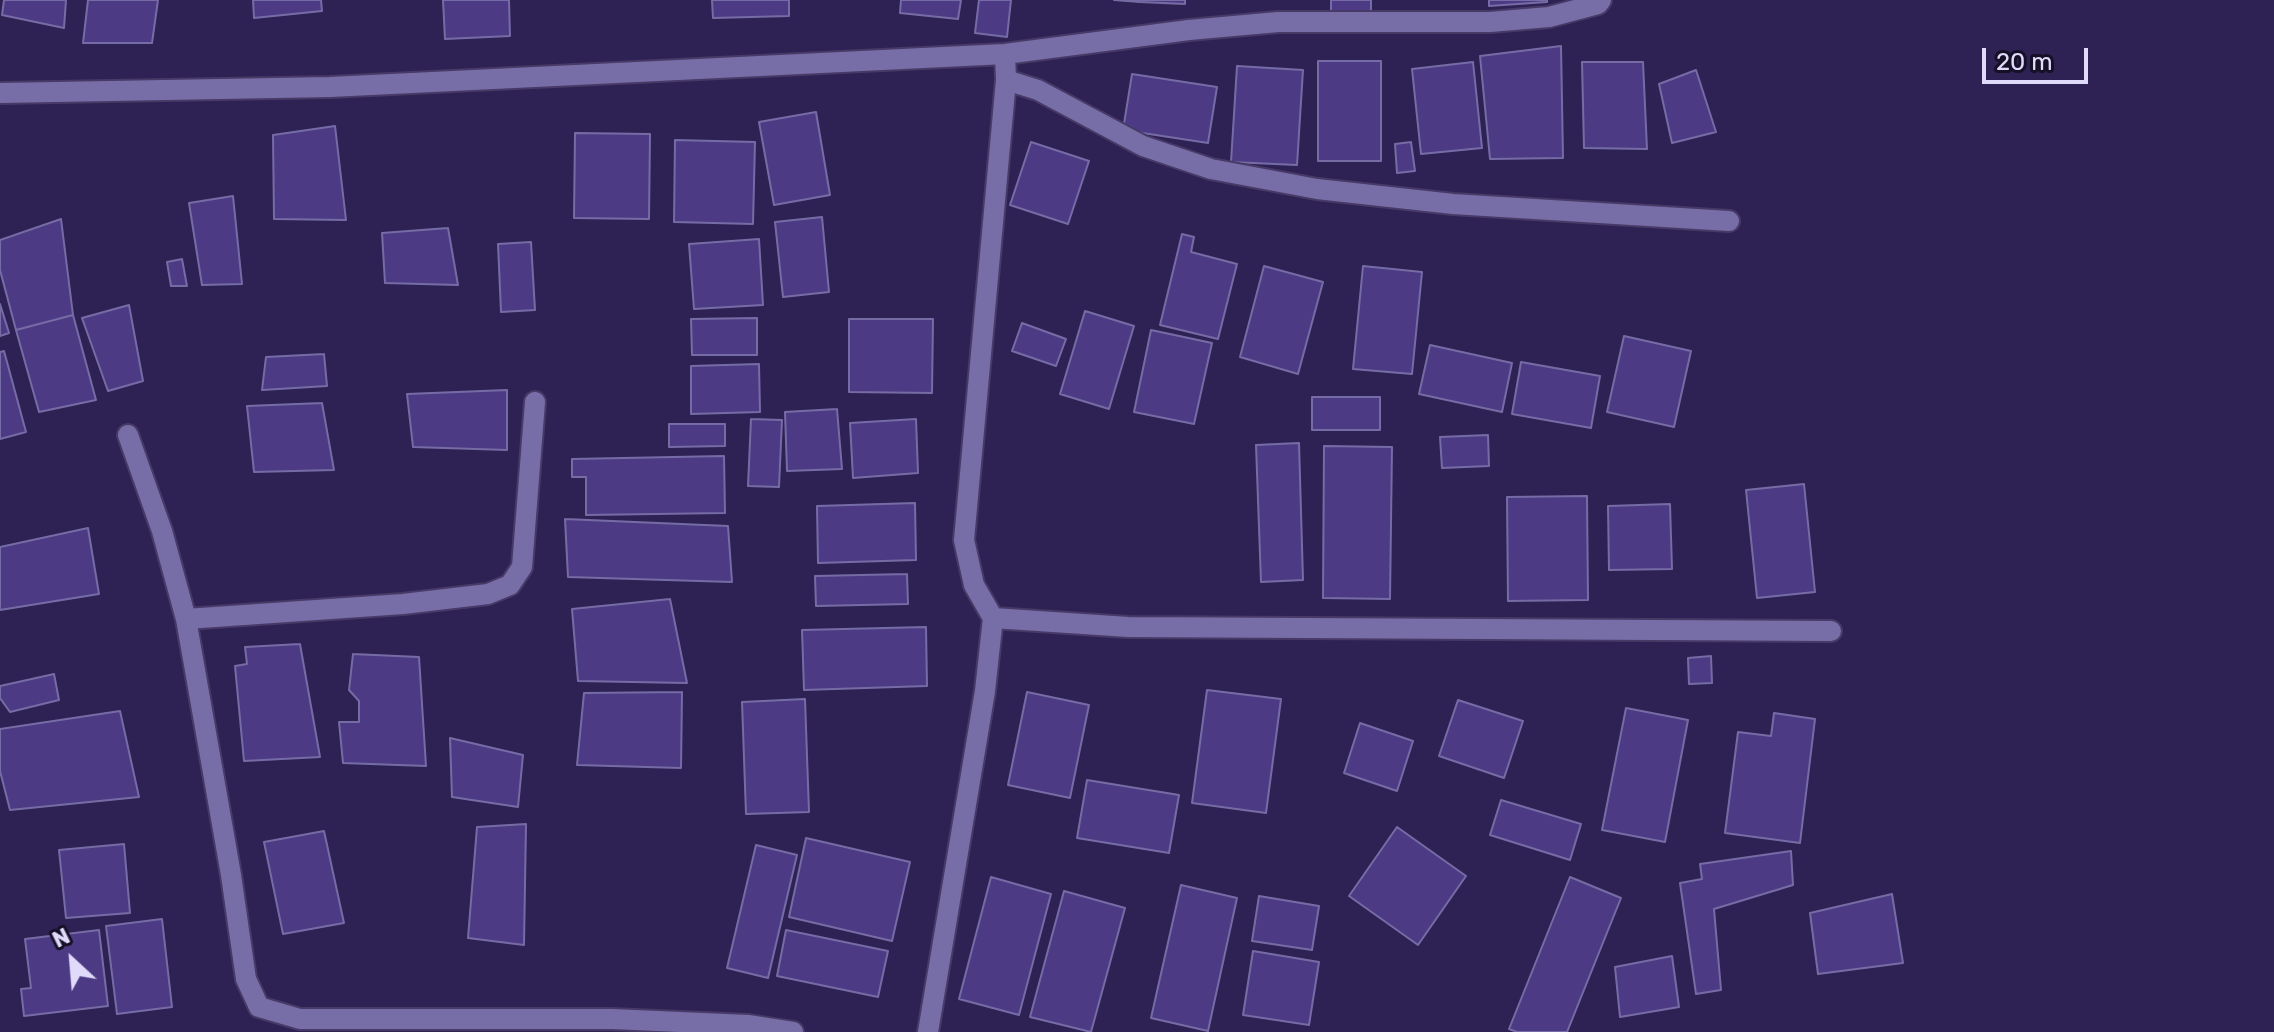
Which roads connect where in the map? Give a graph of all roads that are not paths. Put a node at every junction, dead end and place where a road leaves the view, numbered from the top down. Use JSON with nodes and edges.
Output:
{"nodes":[{"id":1,"x":1601,"y":0,"type":"edge"},
{"id":2,"x":1005,"y":54,"type":"junction"},
{"id":3,"x":1006,"y":80,"type":"junction"},
{"id":4,"x":0,"y":93,"type":"edge"},
{"id":5,"x":1729,"y":221,"type":"dead end"},
{"id":6,"x":535,"y":402,"type":"dead end"},
{"id":7,"x":128,"y":435,"type":"dead end"},
{"id":8,"x":993,"y":618,"type":"junction"},
{"id":9,"x":186,"y":619,"type":"junction"},
{"id":10,"x":1831,"y":631,"type":"dead end"},
{"id":11,"x":445,"y":1026,"type":"edge"},
{"id":12,"x":793,"y":1032,"type":"edge"},
{"id":13,"x":928,"y":1032,"type":"edge"}],
"edges":[{"from":1,"to":2,"type":"street"},
{"from":2,"to":3,"type":"street"},
{"from":2,"to":4,"type":"street"},
{"from":3,"to":5,"type":"street"},
{"from":3,"to":8,"type":"street"},
{"from":6,"to":9,"type":"street"},
{"from":7,"to":9,"type":"street"},
{"from":8,"to":10,"type":"street"},
{"from":8,"to":13,"type":"street"},
{"from":9,"to":11,"type":"street"},
{"from":11,"to":12,"type":"street"}]}
